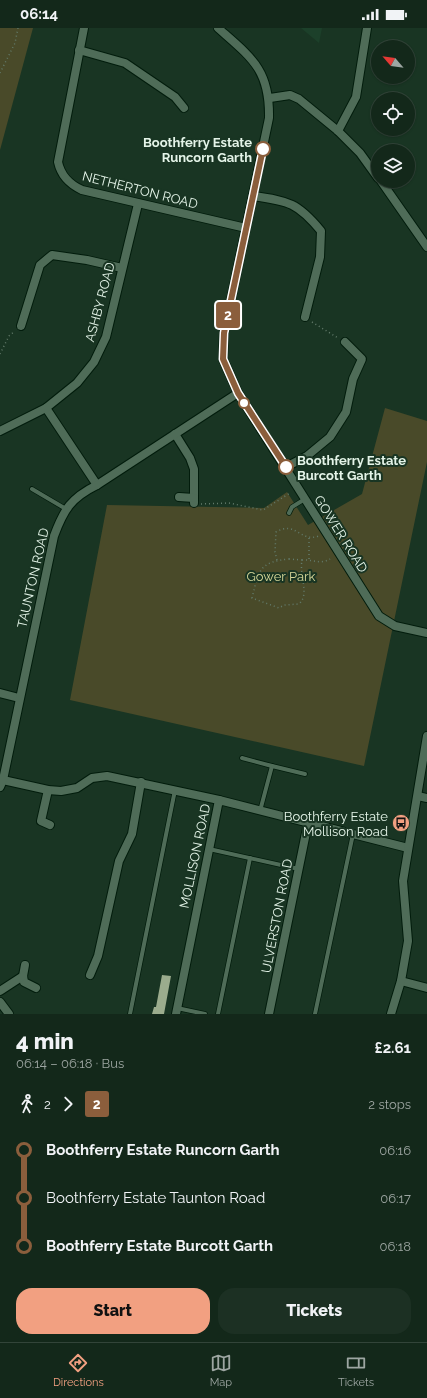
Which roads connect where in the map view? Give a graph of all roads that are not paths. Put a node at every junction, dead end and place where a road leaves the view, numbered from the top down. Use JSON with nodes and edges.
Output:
{"nodes":[{"id":1,"x":84,"y":28,"type":"edge"},
{"id":2,"x":218,"y":28,"type":"edge"},
{"id":3,"x":367,"y":28,"type":"edge"},
{"id":4,"x":80,"y":50,"type":"junction"},
{"id":5,"x":270,"y":98,"type":"junction"},
{"id":6,"x":184,"y":108,"type":"dead end"},
{"id":7,"x":338,"y":131,"type":"junction"},
{"id":8,"x":371,"y":168,"type":"edge"},
{"id":9,"x":386,"y":188,"type":"edge"},
{"id":10,"x":253,"y":196,"type":"junction"},
{"id":11,"x":138,"y":204,"type":"junction"},
{"id":12,"x":246,"y":228,"type":"junction"},
{"id":13,"x":427,"y":246,"type":"edge"},
{"id":14,"x":122,"y":268,"type":"junction"},
{"id":15,"x":304,"y":316,"type":"road end"},
{"id":16,"x":21,"y":326,"type":"road end"},
{"id":17,"x":345,"y":342,"type":"road end"},
{"id":18,"x":238,"y":393,"type":"junction"},
{"id":19,"x":46,"y":408,"type":"junction"},
{"id":20,"x":0,"y":431,"type":"edge"},
{"id":21,"x":175,"y":434,"type":"junction"},
{"id":22,"x":286,"y":467,"type":"junction"},
{"id":23,"x":96,"y":485,"type":"junction"},
{"id":24,"x":32,"y":489,"type":"dead end"},
{"id":25,"x":179,"y":497,"type":"dead end"},
{"id":26,"x":305,"y":499,"type":"junction"},
{"id":27,"x":66,"y":509,"type":"junction"},
{"id":28,"x":289,"y":513,"type":"dead end"},
{"id":29,"x":427,"y":633,"type":"edge"},
{"id":30,"x":0,"y":693,"type":"edge"},
{"id":31,"x":19,"y":698,"type":"junction"},
{"id":32,"x":427,"y":736,"type":"edge"},
{"id":33,"x":242,"y":758,"type":"dead end"},
{"id":34,"x":272,"y":766,"type":"junction"},
{"id":35,"x":305,"y":774,"type":"dead end"},
{"id":36,"x":141,"y":782,"type":"junction"},
{"id":37,"x":1,"y":784,"type":"edge"},
{"id":38,"x":48,"y":790,"type":"junction"},
{"id":39,"x":175,"y":790,"type":"junction"},
{"id":40,"x":418,"y":796,"type":"junction"},
{"id":41,"x":427,"y":798,"type":"edge"},
{"id":42,"x":219,"y":800,"type":"junction"},
{"id":43,"x":260,"y":811,"type":"junction"},
{"id":44,"x":308,"y":823,"type":"junction"},
{"id":45,"x":50,"y":825,"type":"dead end"},
{"id":46,"x":353,"y":834,"type":"junction"},
{"id":47,"x":408,"y":848,"type":"junction"},
{"id":48,"x":209,"y":849,"type":"junction"},
{"id":49,"x":250,"y":858,"type":"junction"},
{"id":50,"x":299,"y":869,"type":"junction"},
{"id":51,"x":25,"y":965,"type":"dead end"},
{"id":52,"x":90,"y":975,"type":"dead end"},
{"id":53,"x":22,"y":976,"type":"junction"},
{"id":54,"x":401,"y":981,"type":"junction"},
{"id":55,"x":36,"y":988,"type":"dead end"},
{"id":56,"x":427,"y":988,"type":"edge"},
{"id":57,"x":0,"y":991,"type":"edge"},
{"id":58,"x":0,"y":1002,"type":"edge"},
{"id":59,"x":176,"y":1011,"type":"edge"},
{"id":60,"x":9,"y":1014,"type":"edge"},
{"id":61,"x":130,"y":1014,"type":"edge"},
{"id":62,"x":205,"y":1014,"type":"edge"},
{"id":63,"x":218,"y":1014,"type":"edge"},
{"id":64,"x":269,"y":1014,"type":"edge"},
{"id":65,"x":316,"y":1014,"type":"edge"},
{"id":66,"x":391,"y":1014,"type":"edge"}],
"edges":[{"from":1,"to":4,"type":"street","name":"NETHERTON ROAD"},
{"from":2,"to":5,"type":"street","name":"GOWER ROAD"},
{"from":3,"to":7,"type":"street"},
{"from":4,"to":6,"type":"street"},
{"from":4,"to":11,"type":"street","name":"NETHERTON ROAD"},
{"from":5,"to":7,"type":"street"},
{"from":5,"to":10,"type":"street","name":"GOWER ROAD"},
{"from":7,"to":8,"type":"street"},
{"from":9,"to":13,"type":"street"},
{"from":10,"to":12,"type":"street","name":"GOWER ROAD"},
{"from":10,"to":15,"type":"street"},
{"from":11,"to":12,"type":"street","name":"NETHERTON ROAD"},
{"from":11,"to":14,"type":"street","name":"ASHBY ROAD"},
{"from":12,"to":18,"type":"street","name":"GOWER ROAD"},
{"from":14,"to":16,"type":"street"},
{"from":14,"to":19,"type":"street","name":"ASHBY ROAD"},
{"from":17,"to":22,"type":"street"},
{"from":18,"to":21,"type":"street","name":"TAUNTON ROAD"},
{"from":18,"to":22,"type":"street","name":"GOWER ROAD"},
{"from":19,"to":20,"type":"street","name":"ASHBY ROAD"},
{"from":19,"to":23,"type":"street"},
{"from":21,"to":23,"type":"street","name":"TAUNTON ROAD"},
{"from":21,"to":25,"type":"street"},
{"from":22,"to":26,"type":"street","name":"GOWER ROAD"},
{"from":23,"to":27,"type":"street","name":"TAUNTON ROAD"},
{"from":24,"to":27,"type":"lane"},
{"from":26,"to":28,"type":"lane"},
{"from":26,"to":29,"type":"street","name":"GOWER ROAD"},
{"from":27,"to":31,"type":"street","name":"TAUNTON ROAD"},
{"from":30,"to":31,"type":"street"},
{"from":31,"to":37,"type":"street","name":"TAUNTON ROAD"},
{"from":32,"to":40,"type":"street"},
{"from":33,"to":34,"type":"lane"},
{"from":34,"to":35,"type":"lane"},
{"from":34,"to":43,"type":"lane"},
{"from":36,"to":38,"type":"street"},
{"from":36,"to":39,"type":"street"},
{"from":36,"to":52,"type":"street"},
{"from":37,"to":38,"type":"street"},
{"from":38,"to":45,"type":"street"},
{"from":39,"to":42,"type":"street"},
{"from":39,"to":61,"type":"lane"},
{"from":40,"to":41,"type":"street"},
{"from":40,"to":47,"type":"street"},
{"from":42,"to":43,"type":"street","name":"MOLLISON ROAD"},
{"from":42,"to":48,"type":"street","name":"MOLLISON ROAD"},
{"from":43,"to":44,"type":"street","name":"MOLLISON ROAD"},
{"from":44,"to":46,"type":"street","name":"MOLLISON ROAD"},
{"from":44,"to":50,"type":"street","name":"ULVERSTON ROAD"},
{"from":46,"to":47,"type":"street","name":"MOLLISON ROAD"},
{"from":46,"to":65,"type":"lane"},
{"from":47,"to":54,"type":"street"},
{"from":48,"to":49,"type":"lane"},
{"from":48,"to":59,"type":"street","name":"MOLLISON ROAD"},
{"from":49,"to":50,"type":"lane"},
{"from":49,"to":63,"type":"lane"},
{"from":50,"to":64,"type":"street","name":"ULVERSTON ROAD"},
{"from":51,"to":53,"type":"street"},
{"from":53,"to":55,"type":"street"},
{"from":53,"to":57,"type":"street"},
{"from":54,"to":56,"type":"street"},
{"from":54,"to":66,"type":"street"},
{"from":58,"to":60,"type":"street"},
{"from":59,"to":62,"type":"lane"}]}
